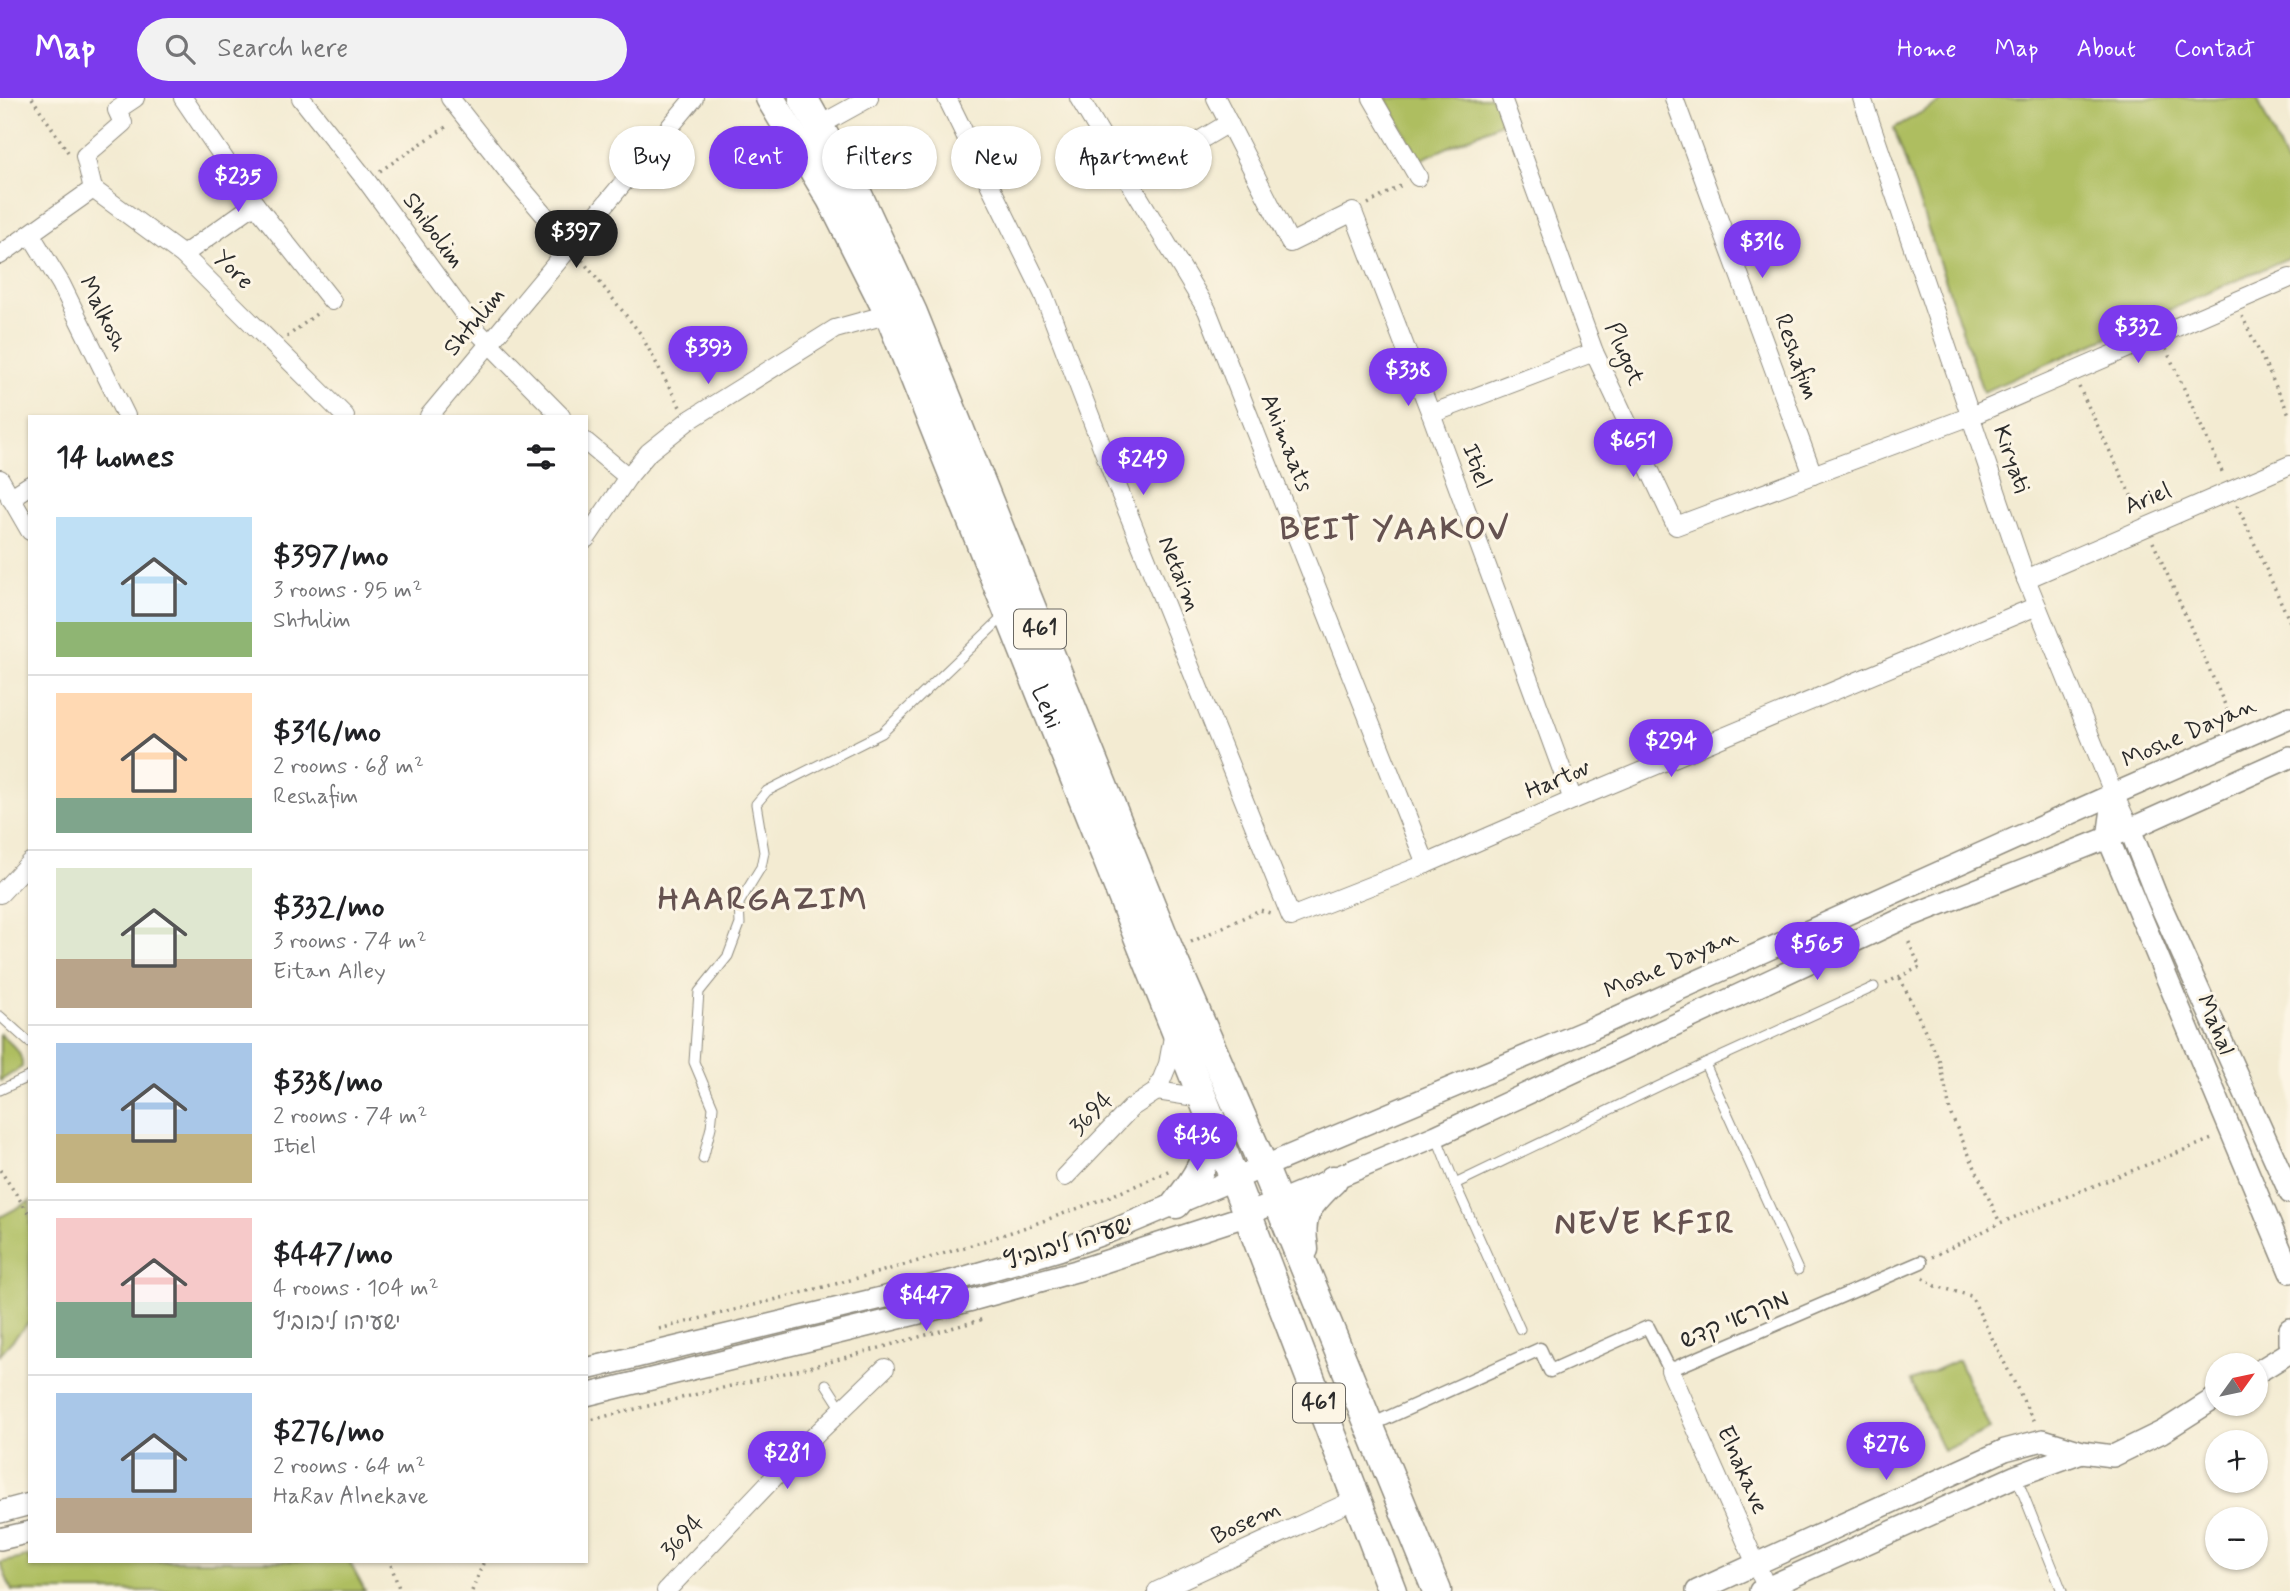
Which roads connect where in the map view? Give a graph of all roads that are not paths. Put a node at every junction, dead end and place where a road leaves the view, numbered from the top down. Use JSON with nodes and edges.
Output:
{"nodes":[{"id":1,"x":135,"y":98,"type":"edge"},
{"id":2,"x":183,"y":98,"type":"edge"},
{"id":3,"x":301,"y":98,"type":"edge"},
{"id":4,"x":450,"y":98,"type":"edge"},
{"id":5,"x":694,"y":98,"type":"edge"},
{"id":6,"x":770,"y":98,"type":"edge"},
{"id":7,"x":803,"y":98,"type":"edge"},
{"id":8,"x":869,"y":98,"type":"edge"},
{"id":9,"x":947,"y":98,"type":"edge"},
{"id":10,"x":1079,"y":98,"type":"edge"},
{"id":11,"x":1216,"y":98,"type":"edge"},
{"id":12,"x":1372,"y":98,"type":"edge"},
{"id":13,"x":1502,"y":98,"type":"edge"},
{"id":14,"x":1674,"y":98,"type":"edge"},
{"id":15,"x":1862,"y":98,"type":"edge"},
{"id":16,"x":1229,"y":123,"type":"junction"},
{"id":17,"x":820,"y":125,"type":"junction"},
{"id":18,"x":1096,"y":126,"type":"edge"},
{"id":19,"x":1212,"y":133,"type":"edge"},
{"id":20,"x":1418,"y":177,"type":"road end"},
{"id":21,"x":93,"y":189,"type":"junction"},
{"id":22,"x":1133,"y":189,"type":"edge"},
{"id":23,"x":255,"y":204,"type":"junction"},
{"id":24,"x":31,"y":234,"type":"junction"},
{"id":25,"x":571,"y":246,"type":"junction"},
{"id":26,"x":0,"y":255,"type":"edge"},
{"id":27,"x":183,"y":255,"type":"junction"},
{"id":28,"x":2290,"y":278,"type":"edge"},
{"id":29,"x":332,"y":301,"type":"road end"},
{"id":30,"x":889,"y":314,"type":"junction"},
{"id":31,"x":490,"y":343,"type":"junction"},
{"id":32,"x":1594,"y":352,"type":"junction"},
{"id":33,"x":1431,"y":414,"type":"junction"},
{"id":34,"x":126,"y":415,"type":"edge"},
{"id":35,"x":344,"y":415,"type":"edge"},
{"id":36,"x":430,"y":415,"type":"edge"},
{"id":37,"x":560,"y":415,"type":"edge"},
{"id":38,"x":1971,"y":416,"type":"junction"},
{"id":39,"x":588,"y":444,"type":"edge"},
{"id":40,"x":2290,"y":465,"type":"edge"},
{"id":41,"x":1813,"y":475,"type":"junction"},
{"id":42,"x":628,"y":477,"type":"junction"},
{"id":43,"x":0,"y":479,"type":"edge"},
{"id":44,"x":28,"y":486,"type":"edge"},
{"id":45,"x":10,"y":498,"type":"junction"},
{"id":46,"x":28,"y":528,"type":"edge"},
{"id":47,"x":588,"y":536,"type":"edge"},
{"id":48,"x":2026,"y":579,"type":"junction"},
{"id":49,"x":2037,"y":606,"type":"junction"},
{"id":50,"x":1008,"y":612,"type":"junction"},
{"id":51,"x":2290,"y":718,"type":"edge"},
{"id":52,"x":2290,"y":757,"type":"edge"},
{"id":53,"x":2114,"y":794,"type":"junction"},
{"id":54,"x":1573,"y":800,"type":"junction"},
{"id":55,"x":2130,"y":829,"type":"junction"},
{"id":56,"x":2108,"y":838,"type":"junction"},
{"id":57,"x":1426,"y":863,"type":"junction"},
{"id":58,"x":28,"y":864,"type":"edge"},
{"id":59,"x":0,"y":894,"type":"edge"},
{"id":60,"x":1291,"y":918,"type":"joint"},
{"id":61,"x":1874,"y":987,"type":"road end"},
{"id":62,"x":0,"y":1016,"type":"edge"},
{"id":63,"x":1175,"y":1030,"type":"junction"},
{"id":64,"x":28,"y":1041,"type":"edge"},
{"id":65,"x":1705,"y":1065,"type":"junction"},
{"id":66,"x":28,"y":1077,"type":"edge"},
{"id":67,"x":0,"y":1090,"type":"edge"},
{"id":68,"x":1157,"y":1091,"type":"junction"},
{"id":69,"x":1205,"y":1106,"type":"junction"},
{"id":70,"x":1436,"y":1136,"type":"junction"},
{"id":71,"x":704,"y":1158,"type":"dead end"},
{"id":72,"x":1264,"y":1168,"type":"junction"},
{"id":73,"x":1065,"y":1177,"type":"dead end"},
{"id":74,"x":1234,"y":1180,"type":"junction"},
{"id":75,"x":1333,"y":1180,"type":"junction"},
{"id":76,"x":1455,"y":1184,"type":"junction"},
{"id":77,"x":2290,"y":1193,"type":"edge"},
{"id":78,"x":1279,"y":1203,"type":"junction"},
{"id":79,"x":1176,"y":1204,"type":"junction"},
{"id":80,"x":1247,"y":1214,"type":"junction"},
{"id":81,"x":1926,"y":1260,"type":"road end"},
{"id":82,"x":1798,"y":1270,"type":"dead end"},
{"id":83,"x":2290,"y":1272,"type":"edge"},
{"id":84,"x":1308,"y":1279,"type":"junction"},
{"id":85,"x":1520,"y":1329,"type":"dead end"},
{"id":86,"x":2290,"y":1329,"type":"edge"},
{"id":87,"x":2290,"y":1343,"type":"edge"},
{"id":88,"x":2290,"y":1352,"type":"edge"},
{"id":89,"x":2268,"y":1366,"type":"edge"},
{"id":90,"x":885,"y":1368,"type":"dead end"},
{"id":91,"x":588,"y":1370,"type":"edge"},
{"id":92,"x":1670,"y":1370,"type":"junction"},
{"id":93,"x":826,"y":1384,"type":"dead end"},
{"id":94,"x":588,"y":1395,"type":"edge"},
{"id":95,"x":2205,"y":1405,"type":"edge"},
{"id":96,"x":842,"y":1409,"type":"junction"},
{"id":97,"x":1369,"y":1426,"type":"junction"},
{"id":98,"x":2082,"y":1452,"type":"junction"},
{"id":99,"x":2017,"y":1476,"type":"junction"},
{"id":100,"x":1356,"y":1499,"type":"junction"},
{"id":101,"x":28,"y":1505,"type":"edge"},
{"id":102,"x":0,"y":1512,"type":"edge"},
{"id":103,"x":28,"y":1532,"type":"edge"},
{"id":104,"x":0,"y":1539,"type":"edge"},
{"id":105,"x":1758,"y":1564,"type":"junction"},
{"id":106,"x":1186,"y":1585,"type":"edge"},
{"id":107,"x":1765,"y":1590,"type":"edge"},
{"id":108,"x":666,"y":1591,"type":"edge"},
{"id":109,"x":1157,"y":1591,"type":"edge"},
{"id":110,"x":1392,"y":1591,"type":"edge"},
{"id":111,"x":1437,"y":1591,"type":"edge"},
{"id":112,"x":1697,"y":1591,"type":"edge"},
{"id":113,"x":2062,"y":1591,"type":"edge"}],
"edges":[{"from":1,"to":21,"type":"street"},
{"from":2,"to":23,"type":"street"},
{"from":3,"to":31,"type":"street","name":"Shibolim"},
{"from":4,"to":25,"type":"street"},
{"from":5,"to":25,"type":"street","name":"Shtulim"},
{"from":6,"to":30,"type":"main road","name":"Lehi","number":"461"},
{"from":7,"to":17,"type":"main road","name":"Lehi","number":"461"},
{"from":8,"to":17,"type":"street"},
{"from":9,"to":60,"type":"street","name":"Netaim"},
{"from":10,"to":18,"type":"street","name":"Ahimaats"},
{"from":11,"to":16,"type":"street"},
{"from":12,"to":20,"type":"street"},
{"from":13,"to":32,"type":"street","name":"Plugot"},
{"from":14,"to":41,"type":"street","name":"Reshafim"},
{"from":15,"to":38,"type":"street","name":"Kiryati"},
{"from":16,"to":19,"type":"street"},
{"from":16,"to":33,"type":"street","name":"Itiel"},
{"from":17,"to":72,"type":"main road","name":"Lehi","number":"461"},
{"from":21,"to":24,"type":"street"},
{"from":21,"to":27,"type":"street","name":"Yore"},
{"from":22,"to":57,"type":"street","name":"Ahimaats"},
{"from":23,"to":27,"type":"street"},
{"from":23,"to":29,"type":"street"},
{"from":24,"to":26,"type":"street"},
{"from":24,"to":34,"type":"street","name":"Malkosh"},
{"from":25,"to":31,"type":"street","name":"Shtulim"},
{"from":27,"to":35,"type":"street","name":"Yore"},
{"from":28,"to":38,"type":"street","name":"Plugot"},
{"from":30,"to":42,"type":"street"},
{"from":30,"to":50,"type":"main road","name":"Lehi","number":"461"},
{"from":31,"to":36,"type":"street","name":"Shtulim"},
{"from":31,"to":37,"type":"street","name":"Shibolim"},
{"from":32,"to":33,"type":"street"},
{"from":32,"to":41,"type":"street","name":"Plugot"},
{"from":33,"to":54,"type":"street","name":"Itiel"},
{"from":38,"to":41,"type":"street","name":"Plugot"},
{"from":38,"to":48,"type":"street","name":"Kiryati"},
{"from":39,"to":42,"type":"street"},
{"from":40,"to":48,"type":"street","name":"Ariel"},
{"from":42,"to":47,"type":"street"},
{"from":43,"to":45,"type":"street"},
{"from":44,"to":45,"type":"street"},
{"from":45,"to":46,"type":"street"},
{"from":48,"to":49,"type":"street","name":"Kiryati"},
{"from":49,"to":53,"type":"street","name":"Kiryati"},
{"from":49,"to":54,"type":"street","name":"Hartov"},
{"from":50,"to":63,"type":"main road","name":"Lehi","number":"461"},
{"from":50,"to":71,"type":"lane"},
{"from":51,"to":53,"type":"street","name":"Moshe Dayan"},
{"from":52,"to":55,"type":"street"},
{"from":53,"to":55,"type":"street","name":"Kiryati"},
{"from":53,"to":56,"type":"street"},
{"from":53,"to":72,"type":"street","name":"Moshe Dayan"},
{"from":54,"to":57,"type":"street","name":"Hartov"},
{"from":55,"to":56,"type":"street"},
{"from":55,"to":77,"type":"street","name":"Mahal"},
{"from":56,"to":70,"type":"street"},
{"from":56,"to":83,"type":"street","name":"Mahal"},
{"from":57,"to":60,"type":"street","name":"Hartov"},
{"from":58,"to":59,"type":"street"},
{"from":61,"to":65,"type":"lane"},
{"from":62,"to":64,"type":"lane"},
{"from":63,"to":68,"type":"street"},
{"from":63,"to":69,"type":"main road","name":"Lehi","number":"461"},
{"from":65,"to":76,"type":"lane"},
{"from":65,"to":82,"type":"lane"},
{"from":66,"to":67,"type":"lane"},
{"from":68,"to":69,"type":"street"},
{"from":68,"to":73,"type":"street","name":"3694"},
{"from":69,"to":74,"type":"main road","name":"Lehi","number":"461"},
{"from":69,"to":79,"type":"main road"},
{"from":70,"to":75,"type":"street"},
{"from":70,"to":76,"type":"lane"},
{"from":72,"to":74,"type":"street","name":"Moshe Dayan"},
{"from":72,"to":78,"type":"main road","name":"Lehi","number":"461"},
{"from":74,"to":79,"type":"street","name":"ישעיהו ליבוביץ"},
{"from":74,"to":80,"type":"main road","name":"Lehi","number":"461"},
{"from":75,"to":78,"type":"street"},
{"from":75,"to":84,"type":"main road"},
{"from":76,"to":85,"type":"lane"},
{"from":78,"to":80,"type":"street","name":"ישעיהו ליבוביץ"},
{"from":78,"to":84,"type":"main road","number":"461"},
{"from":79,"to":91,"type":"street","name":"ישעיהו ליבוביץ"},
{"from":80,"to":94,"type":"street","name":"ישעיהו ליבוביץ"},
{"from":80,"to":100,"type":"main road","number":"461"},
{"from":81,"to":92,"type":"street","name":"מקראי קדש"},
{"from":84,"to":97,"type":"main road","number":"461"},
{"from":86,"to":87,"type":"street"},
{"from":88,"to":89,"type":"street"},
{"from":90,"to":96,"type":"street","name":"3694"},
{"from":92,"to":97,"type":"street","name":"מקראי קדש"},
{"from":92,"to":105,"type":"street","name":"Elnakave"},
{"from":93,"to":96,"type":"lane"},
{"from":95,"to":98,"type":"street"},
{"from":96,"to":108,"type":"street","name":"3694"},
{"from":97,"to":111,"type":"main road","number":"461"},
{"from":98,"to":99,"type":"street"},
{"from":98,"to":105,"type":"street"},
{"from":99,"to":107,"type":"street"},
{"from":99,"to":113,"type":"lane"},
{"from":100,"to":106,"type":"street","name":"Bosem"},
{"from":100,"to":110,"type":"main road","number":"461"},
{"from":101,"to":102,"type":"street"},
{"from":103,"to":104,"type":"street"},
{"from":105,"to":107,"type":"street","name":"Elnakave"},
{"from":105,"to":112,"type":"street"},
{"from":106,"to":109,"type":"street","name":"Bosem"}]}
